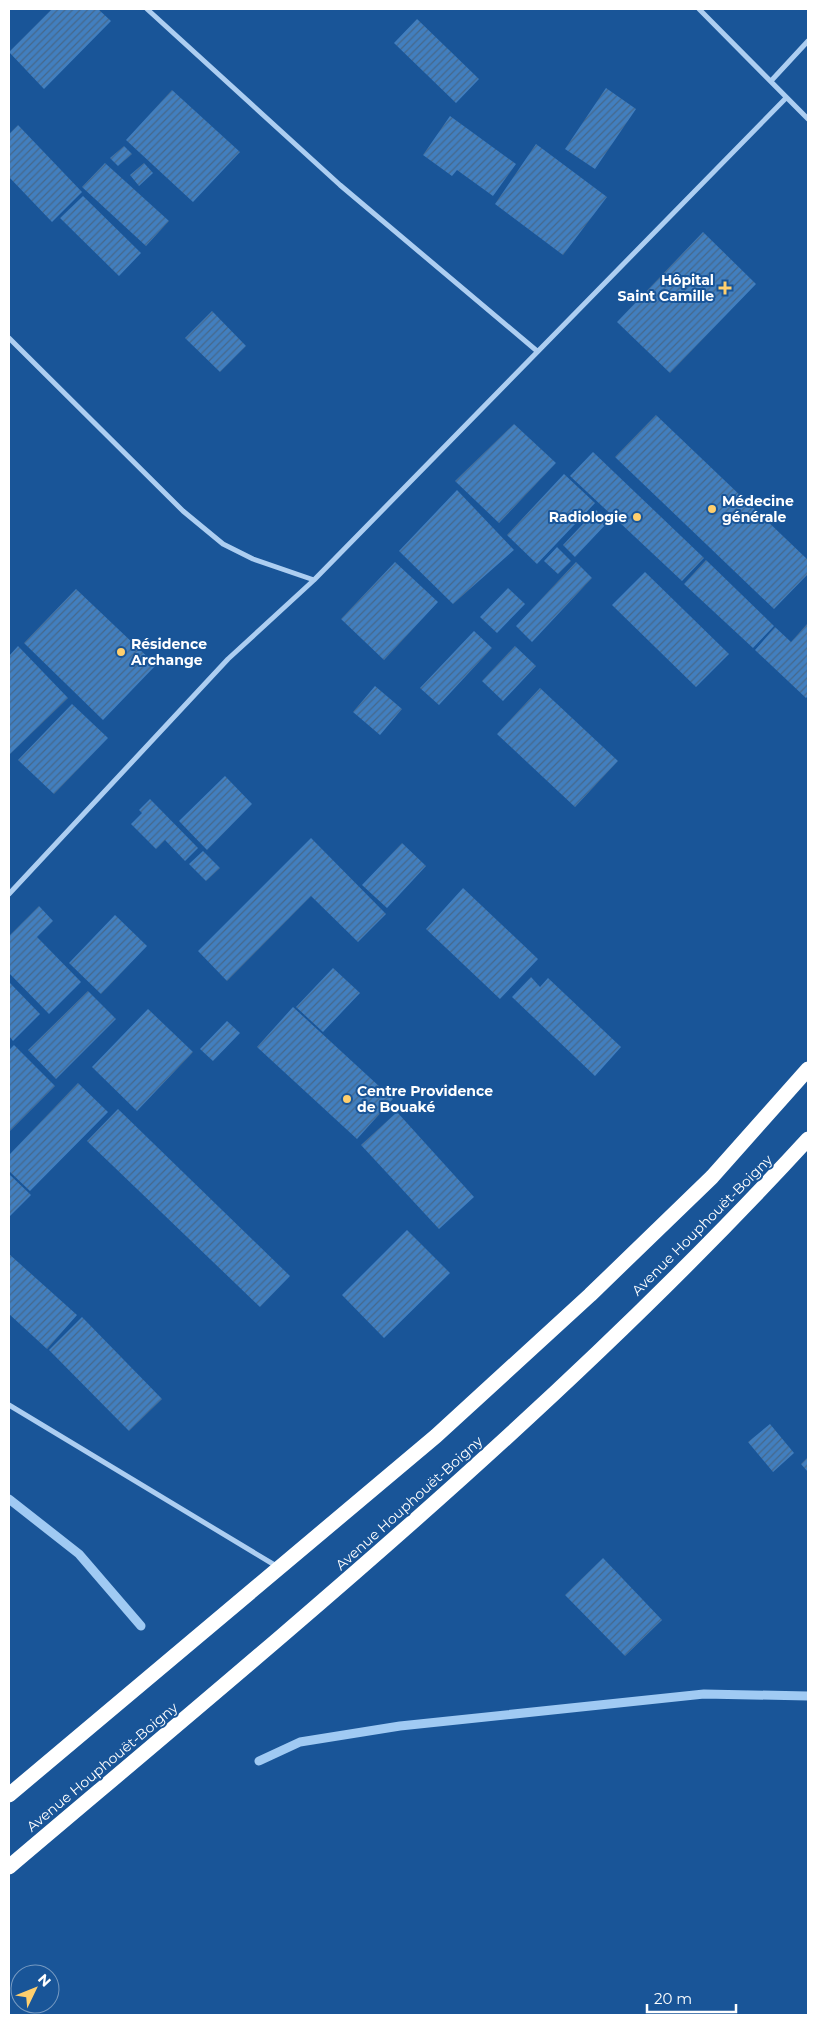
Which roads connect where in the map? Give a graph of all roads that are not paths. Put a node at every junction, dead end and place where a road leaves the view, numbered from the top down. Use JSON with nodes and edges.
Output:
{"nodes":[{"id":1,"x":147,"y":9,"type":"edge"},
{"id":2,"x":699,"y":9,"type":"edge"},
{"id":3,"x":808,"y":41,"type":"edge"},
{"id":4,"x":771,"y":81,"type":"junction"},
{"id":5,"x":786,"y":98,"type":"junction"},
{"id":6,"x":808,"y":119,"type":"edge"},
{"id":7,"x":9,"y":338,"type":"edge"},
{"id":8,"x":537,"y":351,"type":"junction"},
{"id":9,"x":314,"y":580,"type":"junction"},
{"id":10,"x":9,"y":894,"type":"edge"},
{"id":11,"x":808,"y":1069,"type":"edge"},
{"id":12,"x":808,"y":1139,"type":"edge"},
{"id":13,"x":9,"y":1405,"type":"edge"},
{"id":14,"x":279,"y":1568,"type":"junction"},
{"id":15,"x":9,"y":1795,"type":"edge"},
{"id":16,"x":9,"y":1867,"type":"edge"}],
"edges":[{"from":1,"to":8,"type":"street"},
{"from":2,"to":4,"type":"street"},
{"from":3,"to":4,"type":"street"},
{"from":4,"to":5,"type":"street"},
{"from":5,"to":6,"type":"street"},
{"from":5,"to":8,"type":"street"},
{"from":7,"to":9,"type":"street"},
{"from":8,"to":9,"type":"street"},
{"from":9,"to":10,"type":"street"},
{"from":11,"to":14,"type":"highway","name":"Avenue Houphouët-Boigny"},
{"from":12,"to":16,"type":"highway","name":"Avenue Houphouët-Boigny"},
{"from":13,"to":14,"type":"street"},
{"from":14,"to":15,"type":"highway","name":"Avenue Houphouët-Boigny"}]}
